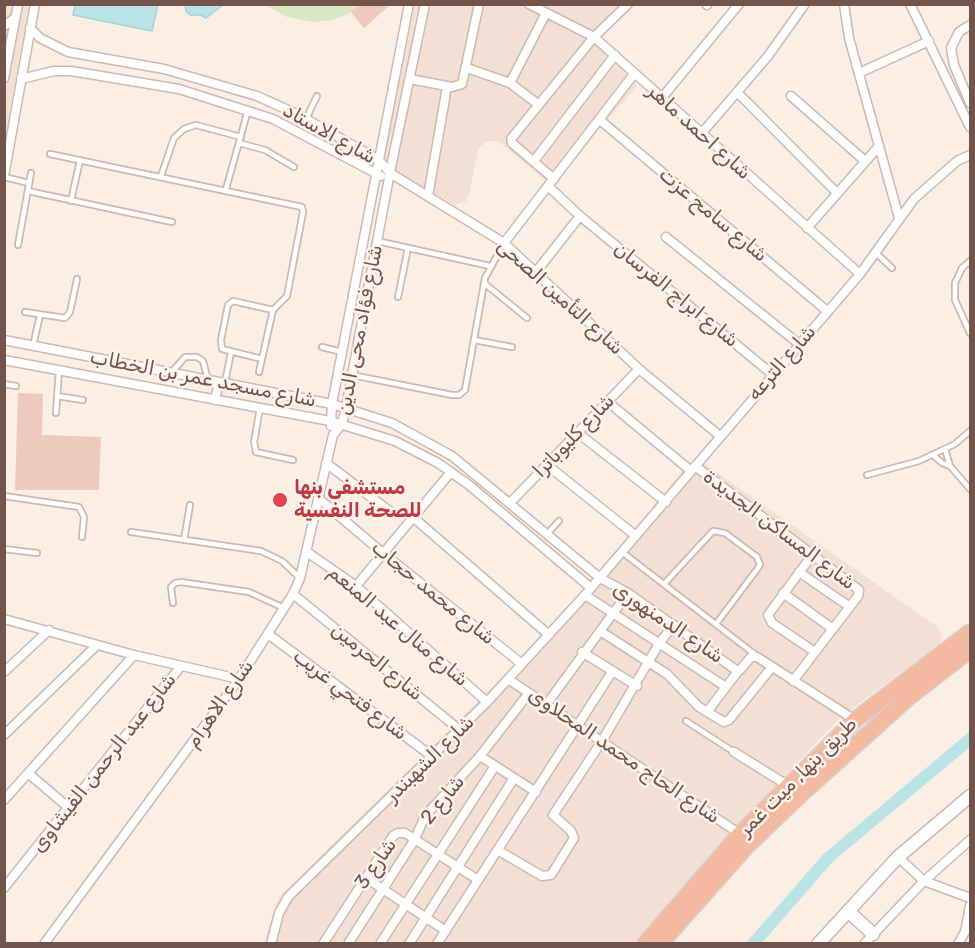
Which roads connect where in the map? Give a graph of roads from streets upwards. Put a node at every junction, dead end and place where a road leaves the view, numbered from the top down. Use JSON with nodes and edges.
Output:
{"nodes":[{"id":1,"x":18,"y":4,"type":"edge"},
{"id":2,"x":35,"y":4,"type":"edge"},
{"id":3,"x":409,"y":4,"type":"edge"},
{"id":4,"x":425,"y":4,"type":"edge"},
{"id":5,"x":479,"y":4,"type":"edge"},
{"id":6,"x":529,"y":4,"type":"edge"},
{"id":7,"x":628,"y":4,"type":"edge"},
{"id":8,"x":739,"y":4,"type":"edge"},
{"id":9,"x":805,"y":4,"type":"edge"},
{"id":10,"x":844,"y":4,"type":"edge"},
{"id":11,"x":910,"y":4,"type":"edge"},
{"id":12,"x":546,"y":13,"type":"junction"},
{"id":13,"x":15,"y":18,"type":"junction"},
{"id":14,"x":970,"y":25,"type":"edge"},
{"id":15,"x":4,"y":26,"type":"edge"},
{"id":16,"x":30,"y":28,"type":"junction"},
{"id":17,"x":594,"y":37,"type":"junction"},
{"id":18,"x":930,"y":41,"type":"junction"},
{"id":19,"x":615,"y":55,"type":"junction"},
{"id":20,"x":467,"y":68,"type":"junction"},
{"id":21,"x":859,"y":73,"type":"junction"},
{"id":22,"x":634,"y":74,"type":"junction"},
{"id":23,"x":4,"y":78,"type":"edge"},
{"id":24,"x":21,"y":79,"type":"junction"},
{"id":25,"x":410,"y":79,"type":"junction"},
{"id":26,"x":510,"y":83,"type":"junction"},
{"id":27,"x":447,"y":87,"type":"junction"},
{"id":28,"x":738,"y":93,"type":"junction"},
{"id":29,"x":257,"y":96,"type":"junction"},
{"id":30,"x":791,"y":96,"type":"dead end"},
{"id":31,"x":662,"y":99,"type":"junction"},
{"id":32,"x":970,"y":103,"type":"edge"},
{"id":33,"x":538,"y":105,"type":"junction"},
{"id":34,"x":250,"y":110,"type":"junction"},
{"id":35,"x":302,"y":117,"type":"junction"},
{"id":36,"x":600,"y":120,"type":"junction"},
{"id":37,"x":970,"y":127,"type":"edge"},
{"id":38,"x":292,"y":128,"type":"junction"},
{"id":39,"x":701,"y":134,"type":"junction"},
{"id":40,"x":879,"y":146,"type":"junction"},
{"id":41,"x":366,"y":153,"type":"junction"},
{"id":42,"x":970,"y":155,"type":"edge"},
{"id":43,"x":379,"y":159,"type":"junction"},
{"id":44,"x":534,"y":161,"type":"junction"},
{"id":45,"x":865,"y":161,"type":"junction"},
{"id":46,"x":360,"y":167,"type":"junction"},
{"id":47,"x":390,"y":173,"type":"junction"},
{"id":48,"x":376,"y":176,"type":"junction"},
{"id":49,"x":4,"y":177,"type":"edge"},
{"id":50,"x":551,"y":182,"type":"junction"},
{"id":51,"x":837,"y":193,"type":"junction"},
{"id":52,"x":428,"y":196,"type":"junction"},
{"id":53,"x":580,"y":216,"type":"junction"},
{"id":54,"x":899,"y":218,"type":"junction"},
{"id":55,"x":807,"y":228,"type":"junction"},
{"id":56,"x":666,"y":237,"type":"dead end"},
{"id":57,"x":504,"y":243,"type":"junction"},
{"id":58,"x":536,"y":272,"type":"junction"},
{"id":59,"x":860,"y":274,"type":"junction"},
{"id":60,"x":827,"y":311,"type":"junction"},
{"id":61,"x":4,"y":340,"type":"edge"},
{"id":62,"x":799,"y":344,"type":"junction"},
{"id":63,"x":4,"y":360,"type":"edge"},
{"id":64,"x":639,"y":369,"type":"junction"},
{"id":65,"x":772,"y":374,"type":"junction"},
{"id":66,"x":222,"y":383,"type":"junction"},
{"id":67,"x":215,"y":399,"type":"junction"},
{"id":68,"x":608,"y":402,"type":"junction"},
{"id":69,"x":332,"y":404,"type":"junction"},
{"id":70,"x":346,"y":407,"type":"junction"},
{"id":71,"x":330,"y":421,"type":"junction"},
{"id":72,"x":342,"y":424,"type":"junction"},
{"id":73,"x":578,"y":433,"type":"junction"},
{"id":74,"x":333,"y":435,"type":"junction"},
{"id":75,"x":720,"y":436,"type":"junction"},
{"id":76,"x":326,"y":463,"type":"junction"},
{"id":77,"x":547,"y":465,"type":"junction"},
{"id":78,"x":693,"y":468,"type":"junction"},
{"id":79,"x":451,"y":472,"type":"junction"},
{"id":80,"x":318,"y":498,"type":"junction"},
{"id":81,"x":666,"y":502,"type":"junction"},
{"id":82,"x":510,"y":503,"type":"junction"},
{"id":83,"x":392,"y":513,"type":"dead end"},
{"id":84,"x":414,"y":518,"type":"junction"},
{"id":85,"x":636,"y":536,"type":"junction"},
{"id":86,"x":307,"y":552,"type":"junction"},
{"id":87,"x":384,"y":554,"type":"junction"},
{"id":88,"x":813,"y":554,"type":"junction"},
{"id":89,"x":800,"y":572,"type":"junction"},
{"id":90,"x":600,"y":578,"type":"junction"},
{"id":91,"x":356,"y":586,"type":"junction"},
{"id":92,"x":588,"y":592,"type":"junction"},
{"id":93,"x":628,"y":593,"type":"junction"},
{"id":94,"x":783,"y":593,"type":"junction"},
{"id":95,"x":293,"y":594,"type":"junction"},
{"id":96,"x":850,"y":607,"type":"junction"},
{"id":97,"x":612,"y":614,"type":"junction"},
{"id":98,"x":4,"y":619,"type":"edge"},
{"id":99,"x":674,"y":625,"type":"junction"},
{"id":100,"x":833,"y":629,"type":"junction"},
{"id":101,"x":49,"y":630,"type":"junction"},
{"id":102,"x":600,"y":631,"type":"junction"},
{"id":103,"x":970,"y":632,"type":"edge"},
{"id":104,"x":268,"y":634,"type":"junction"},
{"id":105,"x":549,"y":635,"type":"junction"},
{"id":106,"x":660,"y":642,"type":"junction"},
{"id":107,"x":97,"y":645,"type":"junction"},
{"id":108,"x":970,"y":650,"type":"edge"},
{"id":109,"x":582,"y":652,"type":"junction"},
{"id":110,"x":815,"y":652,"type":"junction"},
{"id":111,"x":134,"y":655,"type":"junction"},
{"id":112,"x":649,"y":663,"type":"junction"},
{"id":113,"x":522,"y":664,"type":"junction"},
{"id":114,"x":181,"y":666,"type":"junction"},
{"id":115,"x":772,"y":667,"type":"junction"},
{"id":116,"x":739,"y":670,"type":"junction"},
{"id":117,"x":4,"y":672,"type":"edge"},
{"id":118,"x":612,"y":672,"type":"junction"},
{"id":119,"x":239,"y":679,"type":"junction"},
{"id":120,"x":508,"y":679,"type":"junction"},
{"id":121,"x":793,"y":681,"type":"junction"},
{"id":122,"x":637,"y":686,"type":"junction"},
{"id":123,"x":726,"y":687,"type":"junction"},
{"id":124,"x":529,"y":693,"type":"junction"},
{"id":125,"x":487,"y":702,"type":"junction"},
{"id":126,"x":546,"y":705,"type":"junction"},
{"id":127,"x":707,"y":712,"type":"junction"},
{"id":128,"x":855,"y":720,"type":"junction"},
{"id":129,"x":578,"y":726,"type":"junction"},
{"id":130,"x":461,"y":731,"type":"junction"},
{"id":131,"x":4,"y":735,"type":"edge"},
{"id":132,"x":603,"y":741,"type":"junction"},
{"id":133,"x":734,"y":752,"type":"road end"},
{"id":134,"x":480,"y":756,"type":"junction"},
{"id":135,"x":433,"y":757,"type":"junction"},
{"id":136,"x":495,"y":766,"type":"junction"},
{"id":137,"x":29,"y":774,"type":"junction"},
{"id":138,"x":514,"y":778,"type":"junction"},
{"id":139,"x":787,"y":785,"type":"junction"},
{"id":140,"x":536,"y":792,"type":"junction"},
{"id":141,"x":970,"y":796,"type":"edge"},
{"id":142,"x":798,"y":797,"type":"junction"},
{"id":143,"x":4,"y":800,"type":"edge"},
{"id":144,"x":69,"y":808,"type":"junction"},
{"id":145,"x":740,"y":834,"type":"junction"},
{"id":146,"x":416,"y":839,"type":"junction"},
{"id":147,"x":970,"y":840,"type":"edge"},
{"id":148,"x":498,"y":851,"type":"junction"},
{"id":149,"x":438,"y":854,"type":"junction"},
{"id":150,"x":898,"y":857,"type":"junction"},
{"id":151,"x":459,"y":867,"type":"junction"},
{"id":152,"x":366,"y":878,"type":"junction"},
{"id":153,"x":478,"y":879,"type":"junction"},
{"id":154,"x":924,"y":881,"type":"junction"},
{"id":155,"x":4,"y":888,"type":"edge"},
{"id":156,"x":384,"y":889,"type":"junction"},
{"id":157,"x":970,"y":898,"type":"edge"},
{"id":158,"x":406,"y":905,"type":"junction"},
{"id":159,"x":970,"y":906,"type":"edge"},
{"id":160,"x":848,"y":911,"type":"junction"},
{"id":161,"x":425,"y":918,"type":"junction"},
{"id":162,"x":446,"y":931,"type":"junction"},
{"id":163,"x":873,"y":934,"type":"junction"},
{"id":164,"x":44,"y":944,"type":"edge"},
{"id":165,"x":271,"y":944,"type":"edge"},
{"id":166,"x":323,"y":944,"type":"edge"},
{"id":167,"x":348,"y":944,"type":"edge"},
{"id":168,"x":380,"y":944,"type":"edge"},
{"id":169,"x":408,"y":944,"type":"edge"},
{"id":170,"x":437,"y":944,"type":"edge"},
{"id":171,"x":645,"y":944,"type":"edge"},
{"id":172,"x":660,"y":944,"type":"edge"},
{"id":173,"x":818,"y":944,"type":"edge"},
{"id":174,"x":864,"y":944,"type":"edge"},
{"id":175,"x":958,"y":944,"type":"edge"}],
"edges":[{"from":1,"to":13,"type":"street"},
{"from":2,"to":16,"type":"street"},
{"from":3,"to":43,"type":"street","name":"شارع فؤاد محى الدين"},
{"from":4,"to":25,"type":"street","name":"شارع فؤاد محى الدين"},
{"from":5,"to":20,"type":"street"},
{"from":6,"to":12,"type":"street","name":"شارع احمد ماهر"},
{"from":7,"to":17,"type":"street"},
{"from":8,"to":31,"type":"street"},
{"from":9,"to":28,"type":"street"},
{"from":10,"to":21,"type":"street"},
{"from":11,"to":18,"type":"street"},
{"from":12,"to":17,"type":"street","name":"شارع احمد ماهر"},
{"from":12,"to":26,"type":"street"},
{"from":13,"to":15,"type":"street"},
{"from":13,"to":23,"type":"street"},
{"from":14,"to":32,"type":"street"},
{"from":16,"to":24,"type":"street"},
{"from":16,"to":29,"type":"street","name":"شارع الاستاد"},
{"from":17,"to":19,"type":"street","name":"شارع احمد ماهر"},
{"from":17,"to":33,"type":"street"},
{"from":18,"to":21,"type":"street"},
{"from":18,"to":37,"type":"street"},
{"from":19,"to":22,"type":"street","name":"شارع احمد ماهر"},
{"from":19,"to":44,"type":"street"},
{"from":20,"to":26,"type":"street"},
{"from":20,"to":27,"type":"street"},
{"from":21,"to":40,"type":"street"},
{"from":22,"to":31,"type":"street","name":"شارع احمد ماهر"},
{"from":22,"to":36,"type":"street"},
{"from":24,"to":34,"type":"street","name":"شارع الاستاد"},
{"from":24,"to":49,"type":"street"},
{"from":25,"to":27,"type":"street"},
{"from":25,"to":47,"type":"street","name":"شارع فؤاد محى الدين"},
{"from":26,"to":33,"type":"street"},
{"from":27,"to":52,"type":"street"},
{"from":28,"to":39,"type":"street"},
{"from":28,"to":51,"type":"street"},
{"from":29,"to":34,"type":"street"},
{"from":29,"to":35,"type":"street","name":"شارع الاستاد"},
{"from":30,"to":45,"type":"street"},
{"from":31,"to":39,"type":"street","name":"شارع احمد ماهر"},
{"from":33,"to":44,"type":"street","name":"شارع ابراج الفرسان"},
{"from":34,"to":38,"type":"street","name":"شارع الاستاد"},
{"from":35,"to":38,"type":"street"},
{"from":35,"to":41,"type":"street","name":"شارع الاستاد"},
{"from":36,"to":50,"type":"street"},
{"from":36,"to":60,"type":"street","name":"شارع سامح عزت"},
{"from":38,"to":46,"type":"street","name":"شارع الاستاد"},
{"from":39,"to":55,"type":"street","name":"شارع احمد ماهر"},
{"from":40,"to":45,"type":"street"},
{"from":40,"to":54,"type":"street"},
{"from":41,"to":43,"type":"street","name":"شارع الاستاد"},
{"from":41,"to":46,"type":"street"},
{"from":42,"to":54,"type":"street","name":"شارع الترعه"},
{"from":43,"to":47,"type":"street","name":"شارع الاستاد"},
{"from":43,"to":48,"type":"street","name":"شارع فؤاد محى الدين"},
{"from":44,"to":50,"type":"street","name":"شارع ابراج الفرسان"},
{"from":45,"to":51,"type":"street"},
{"from":46,"to":48,"type":"street","name":"شارع الاستاد"},
{"from":47,"to":48,"type":"street","name":"شارع الاستاد"},
{"from":47,"to":52,"type":"street","name":"شارع التأمين الصحى"},
{"from":47,"to":70,"type":"street","name":"شارع فؤاد محى الدين"},
{"from":48,"to":69,"type":"street","name":"شارع فؤاد محى الدين"},
{"from":50,"to":53,"type":"street","name":"شارع ابراج الفرسان"},
{"from":50,"to":57,"type":"street"},
{"from":51,"to":55,"type":"street"},
{"from":52,"to":57,"type":"street","name":"شارع التأمين الصحى"},
{"from":53,"to":58,"type":"street"},
{"from":53,"to":65,"type":"street","name":"شارع ابراج الفرسان"},
{"from":54,"to":59,"type":"street","name":"شارع الترعه"},
{"from":55,"to":59,"type":"street","name":"شارع احمد ماهر"},
{"from":56,"to":62,"type":"street"},
{"from":57,"to":58,"type":"street","name":"شارع التأمين الصحى"},
{"from":58,"to":64,"type":"street","name":"شارع التأمين الصحى"},
{"from":59,"to":60,"type":"street","name":"شارع الترعه"},
{"from":60,"to":62,"type":"street","name":"شارع الترعه"},
{"from":61,"to":66,"type":"street","name":"شارع مسجد عمر بن الخطاب"},
{"from":62,"to":65,"type":"street","name":"شارع الترعه"},
{"from":63,"to":67,"type":"street","name":"شارع مسجد عمر بن الخطاب"},
{"from":64,"to":68,"type":"street","name":"شارع كليوباترا"},
{"from":64,"to":75,"type":"street","name":"شارع التأمين الصحى"},
{"from":65,"to":75,"type":"street","name":"شارع الترعه"},
{"from":66,"to":67,"type":"street"},
{"from":66,"to":69,"type":"street","name":"شارع مسجد عمر بن الخطاب"},
{"from":67,"to":71,"type":"street","name":"شارع مسجد عمر بن الخطاب"},
{"from":68,"to":73,"type":"street","name":"شارع كليوباترا"},
{"from":68,"to":78,"type":"street","name":"شارع المساكن الجديدة"},
{"from":69,"to":70,"type":"street","name":"شارع مسجد عمر بن الخطاب"},
{"from":69,"to":71,"type":"street","name":"شارع فؤاد محى الدين"},
{"from":70,"to":72,"type":"street","name":"شارع فؤاد محى الدين"},
{"from":70,"to":82,"type":"street","name":"شارع مسجد عمر بن الخطاب"},
{"from":71,"to":72,"type":"street","name":"شارع مسجد عمر بن الخطاب"},
{"from":71,"to":74,"type":"street","name":"شارع فؤاد محى الدين"},
{"from":72,"to":74,"type":"street","name":"شارع فؤاد محى الدين"},
{"from":72,"to":79,"type":"street","name":"شارع مسجد عمر بن الخطاب"},
{"from":73,"to":77,"type":"street","name":"شارع كليوباترا"},
{"from":73,"to":81,"type":"street"},
{"from":74,"to":76,"type":"street","name":"شارع الاهرام"},
{"from":75,"to":78,"type":"street","name":"شارع الترعه"},
{"from":76,"to":80,"type":"street","name":"شارع الاهرام"},
{"from":76,"to":83,"type":"street"},
{"from":77,"to":82,"type":"street","name":"شارع كليوباترا"},
{"from":77,"to":85,"type":"street"},
{"from":78,"to":81,"type":"street","name":"شارع الترعه"},
{"from":78,"to":88,"type":"street","name":"شارع المساكن الجديدة"},
{"from":79,"to":84,"type":"street"},
{"from":79,"to":92,"type":"street","name":"شارع مسجد عمر بن الخطاب"},
{"from":80,"to":86,"type":"street","name":"شارع الاهرام"},
{"from":80,"to":87,"type":"street","name":"شارع محمد حجاب"},
{"from":81,"to":85,"type":"street","name":"شارع الترعه"},
{"from":82,"to":90,"type":"street","name":"شارع مسجد عمر بن الخطاب"},
{"from":84,"to":87,"type":"street"},
{"from":84,"to":105,"type":"street"},
{"from":85,"to":90,"type":"street","name":"شارع الترعه"},
{"from":86,"to":91,"type":"street","name":"شارع منال عبد المنعم"},
{"from":86,"to":95,"type":"street","name":"شارع الاهرام"},
{"from":87,"to":91,"type":"street"},
{"from":87,"to":113,"type":"street","name":"شارع محمد حجاب"},
{"from":88,"to":89,"type":"street"},
{"from":88,"to":96,"type":"street","name":"شارع المساكن الجديدة"},
{"from":89,"to":94,"type":"street"},
{"from":89,"to":96,"type":"street"},
{"from":90,"to":92,"type":"street","name":"شارع الشهبندر"},
{"from":90,"to":93,"type":"street","name":"شارع الدمنهورى"},
{"from":91,"to":125,"type":"street","name":"شارع منال عبد المنعم"},
{"from":92,"to":97,"type":"street","name":"شارع مسجد عمر بن الخطاب"},
{"from":92,"to":105,"type":"street","name":"شارع الشهبندر"},
{"from":93,"to":97,"type":"street"},
{"from":93,"to":99,"type":"street","name":"شارع الدمنهورى"},
{"from":94,"to":100,"type":"street"},
{"from":94,"to":110,"type":"street"},
{"from":95,"to":104,"type":"street","name":"شارع الاهرام"},
{"from":95,"to":130,"type":"street","name":"شارع الحرمين"},
{"from":96,"to":100,"type":"street","name":"شارع المساكن الجديدة"},
{"from":97,"to":102,"type":"street"},
{"from":97,"to":106,"type":"street","name":"شارع مسجد عمر بن الخطاب"},
{"from":98,"to":101,"type":"street"},
{"from":99,"to":106,"type":"street"},
{"from":99,"to":116,"type":"street","name":"شارع الدمنهورى"},
{"from":100,"to":110,"type":"street","name":"شارع المساكن الجديدة"},
{"from":101,"to":107,"type":"street"},
{"from":101,"to":117,"type":"street"},
{"from":102,"to":109,"type":"street"},
{"from":102,"to":112,"type":"street"},
{"from":103,"to":128,"type":"highway","name":"طريق بنها, ميت غمر"},
{"from":104,"to":119,"type":"street","name":"شارع الاهرام"},
{"from":104,"to":135,"type":"street","name":"شارع فتحي غريب"},
{"from":105,"to":113,"type":"street","name":"شارع الشهبندر"},
{"from":106,"to":112,"type":"street"},
{"from":106,"to":123,"type":"street","name":"شارع مسجد عمر بن الخطاب"},
{"from":107,"to":111,"type":"street"},
{"from":107,"to":131,"type":"street"},
{"from":108,"to":142,"type":"highway","name":"طريق بنها, ميت غمر"},
{"from":109,"to":118,"type":"street"},
{"from":109,"to":126,"type":"street"},
{"from":110,"to":121,"type":"street","name":"شارع المساكن الجديدة"},
{"from":111,"to":114,"type":"street"},
{"from":111,"to":137,"type":"street"},
{"from":112,"to":122,"type":"street"},
{"from":112,"to":127,"type":"street"},
{"from":113,"to":120,"type":"street","name":"شارع الشهبندر"},
{"from":114,"to":119,"type":"street"},
{"from":114,"to":144,"type":"street","name":"شارع عبد الرحمن الفيشاوى"},
{"from":115,"to":116,"type":"street","name":"شارع الدمنهورى"},
{"from":115,"to":121,"type":"street"},
{"from":115,"to":127,"type":"street"},
{"from":116,"to":123,"type":"street"},
{"from":118,"to":122,"type":"street"},
{"from":118,"to":129,"type":"street"},
{"from":119,"to":164,"type":"street","name":"شارع الاهرام"},
{"from":120,"to":124,"type":"street","name":"شارع الحاج محمد المحلاوى"},
{"from":120,"to":125,"type":"street","name":"شارع الشهبندر"},
{"from":121,"to":128,"type":"street"},
{"from":122,"to":132,"type":"street"},
{"from":123,"to":127,"type":"street"},
{"from":124,"to":126,"type":"street","name":"شارع الحاج محمد المحلاوى"},
{"from":124,"to":134,"type":"street","name":"شارع 2"},
{"from":125,"to":130,"type":"street","name":"شارع الشهبندر"},
{"from":126,"to":129,"type":"street","name":"شارع الحاج محمد المحلاوى"},
{"from":128,"to":139,"type":"highway","name":"طريق بنها, ميت غمر"},
{"from":129,"to":132,"type":"street","name":"شارع الحاج محمد المحلاوى"},
{"from":129,"to":140,"type":"street"},
{"from":130,"to":135,"type":"street","name":"شارع الشهبندر"},
{"from":132,"to":145,"type":"street","name":"شارع الحاج محمد المحلاوى"},
{"from":132,"to":148,"type":"street"},
{"from":133,"to":139,"type":"street"},
{"from":134,"to":136,"type":"street"},
{"from":134,"to":146,"type":"street","name":"شارع 2"},
{"from":135,"to":165,"type":"street","name":"شارع الشهبندر"},
{"from":136,"to":138,"type":"street"},
{"from":136,"to":149,"type":"street"},
{"from":137,"to":143,"type":"street"},
{"from":137,"to":144,"type":"street"},
{"from":138,"to":140,"type":"street"},
{"from":138,"to":151,"type":"street"},
{"from":139,"to":142,"type":"highway"},
{"from":139,"to":145,"type":"highway","name":"طريق بنها, ميت غمر"},
{"from":140,"to":148,"type":"street"},
{"from":141,"to":150,"type":"main road"},
{"from":142,"to":172,"type":"highway","name":"طريق بنها, ميت غمر"},
{"from":144,"to":155,"type":"street","name":"شارع عبد الرحمن الفيشاوى"},
{"from":145,"to":171,"type":"highway","name":"طريق بنها, ميت غمر"},
{"from":146,"to":149,"type":"street","name":"شارع 3"},
{"from":146,"to":152,"type":"street","name":"شارع 3"},
{"from":146,"to":156,"type":"street","name":"شارع 2"},
{"from":147,"to":154,"type":"street"},
{"from":148,"to":153,"type":"street"},
{"from":149,"to":151,"type":"street","name":"شارع 3"},
{"from":149,"to":158,"type":"street"},
{"from":150,"to":154,"type":"street"},
{"from":150,"to":160,"type":"main road"},
{"from":151,"to":153,"type":"street","name":"شارع 3"},
{"from":151,"to":161,"type":"street"},
{"from":152,"to":156,"type":"street"},
{"from":152,"to":166,"type":"street","name":"شارع 3"},
{"from":153,"to":162,"type":"street"},
{"from":154,"to":157,"type":"street"},
{"from":154,"to":163,"type":"street"},
{"from":156,"to":158,"type":"street"},
{"from":156,"to":167,"type":"street","name":"شارع 2"},
{"from":158,"to":161,"type":"street"},
{"from":158,"to":168,"type":"street"},
{"from":159,"to":175,"type":"street"},
{"from":160,"to":163,"type":"main road"},
{"from":160,"to":173,"type":"main road"},
{"from":161,"to":162,"type":"street"},
{"from":161,"to":169,"type":"street"},
{"from":162,"to":170,"type":"street"},
{"from":163,"to":174,"type":"street"}]}
